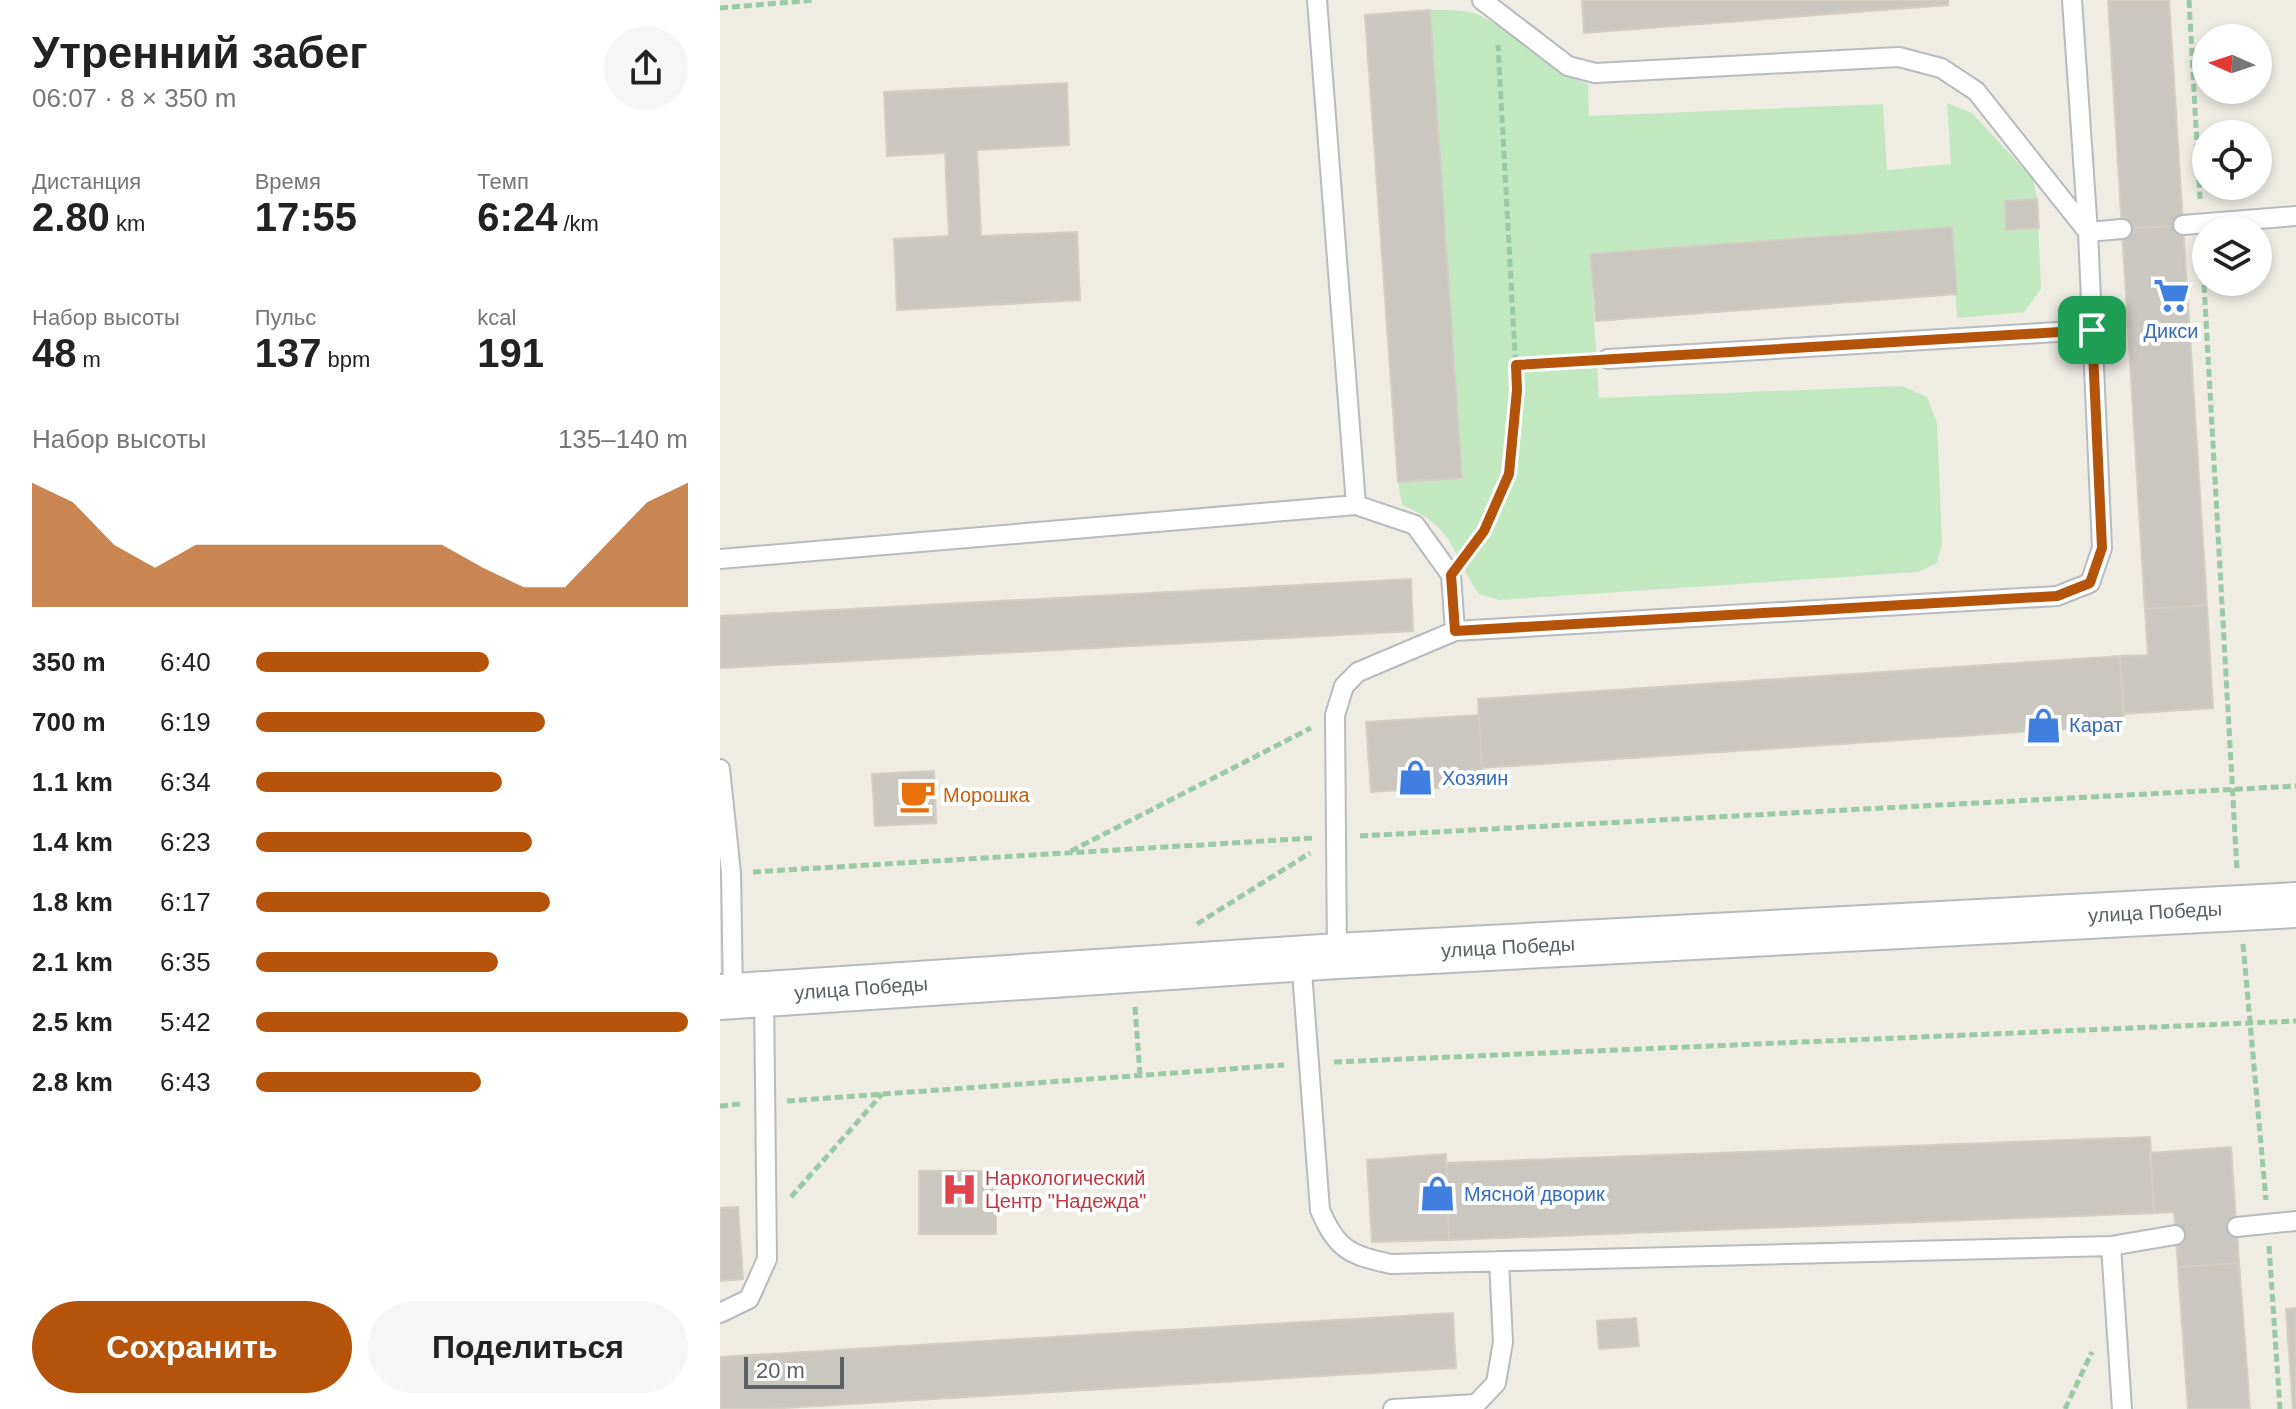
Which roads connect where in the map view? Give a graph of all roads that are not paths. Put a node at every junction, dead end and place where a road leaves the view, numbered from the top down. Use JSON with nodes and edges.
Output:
{"nodes":[{"id":1,"x":1317,"y":0,"type":"edge"},
{"id":2,"x":2072,"y":0,"type":"edge"},
{"id":3,"x":1489,"y":5,"type":"edge"},
{"id":4,"x":2296,"y":216,"type":"edge"},
{"id":5,"x":2272,"y":218,"type":"edge"},
{"id":6,"x":2122,"y":229,"type":"dead end"},
{"id":7,"x":2088,"y":232,"type":"junction"},
{"id":8,"x":2092,"y":330,"type":"junction"},
{"id":9,"x":1608,"y":359,"type":"road end"},
{"id":10,"x":1356,"y":505,"type":"junction"},
{"id":11,"x":720,"y":559,"type":"edge"},
{"id":12,"x":1455,"y":631,"type":"junction"},
{"id":13,"x":720,"y":769,"type":"edge"},
{"id":14,"x":2296,"y":905,"type":"edge"},
{"id":15,"x":1319,"y":957,"type":"junction"},
{"id":16,"x":739,"y":996,"type":"edge"},
{"id":17,"x":2296,"y":1221,"type":"edge"},
{"id":18,"x":2237,"y":1227,"type":"dead end"},
{"id":19,"x":2175,"y":1235,"type":"dead end"},
{"id":20,"x":2111,"y":1246,"type":"junction"},
{"id":21,"x":1499,"y":1261,"type":"junction"},
{"id":22,"x":720,"y":1313,"type":"edge"},
{"id":23,"x":1393,"y":1409,"type":"edge"},
{"id":24,"x":2122,"y":1409,"type":"edge"}],
"edges":[{"from":1,"to":10,"type":"lane"},
{"from":2,"to":7,"type":"lane"},
{"from":3,"to":7,"type":"lane"},
{"from":4,"to":5,"type":"lane"},
{"from":6,"to":7,"type":"lane"},
{"from":7,"to":8,"type":"lane"},
{"from":8,"to":9,"type":"lane"},
{"from":8,"to":12,"type":"lane"},
{"from":10,"to":11,"type":"lane"},
{"from":10,"to":12,"type":"lane"},
{"from":12,"to":15,"type":"lane"},
{"from":13,"to":16,"type":"lane"},
{"from":14,"to":15,"type":"street","name":"улица Победы"},
{"from":15,"to":16,"type":"street","name":"улица Победы"},
{"from":15,"to":21,"type":"lane"},
{"from":16,"to":22,"type":"lane"},
{"from":17,"to":18,"type":"lane"},
{"from":19,"to":20,"type":"lane"},
{"from":20,"to":21,"type":"lane"},
{"from":20,"to":24,"type":"lane"},
{"from":21,"to":23,"type":"lane"}]}
